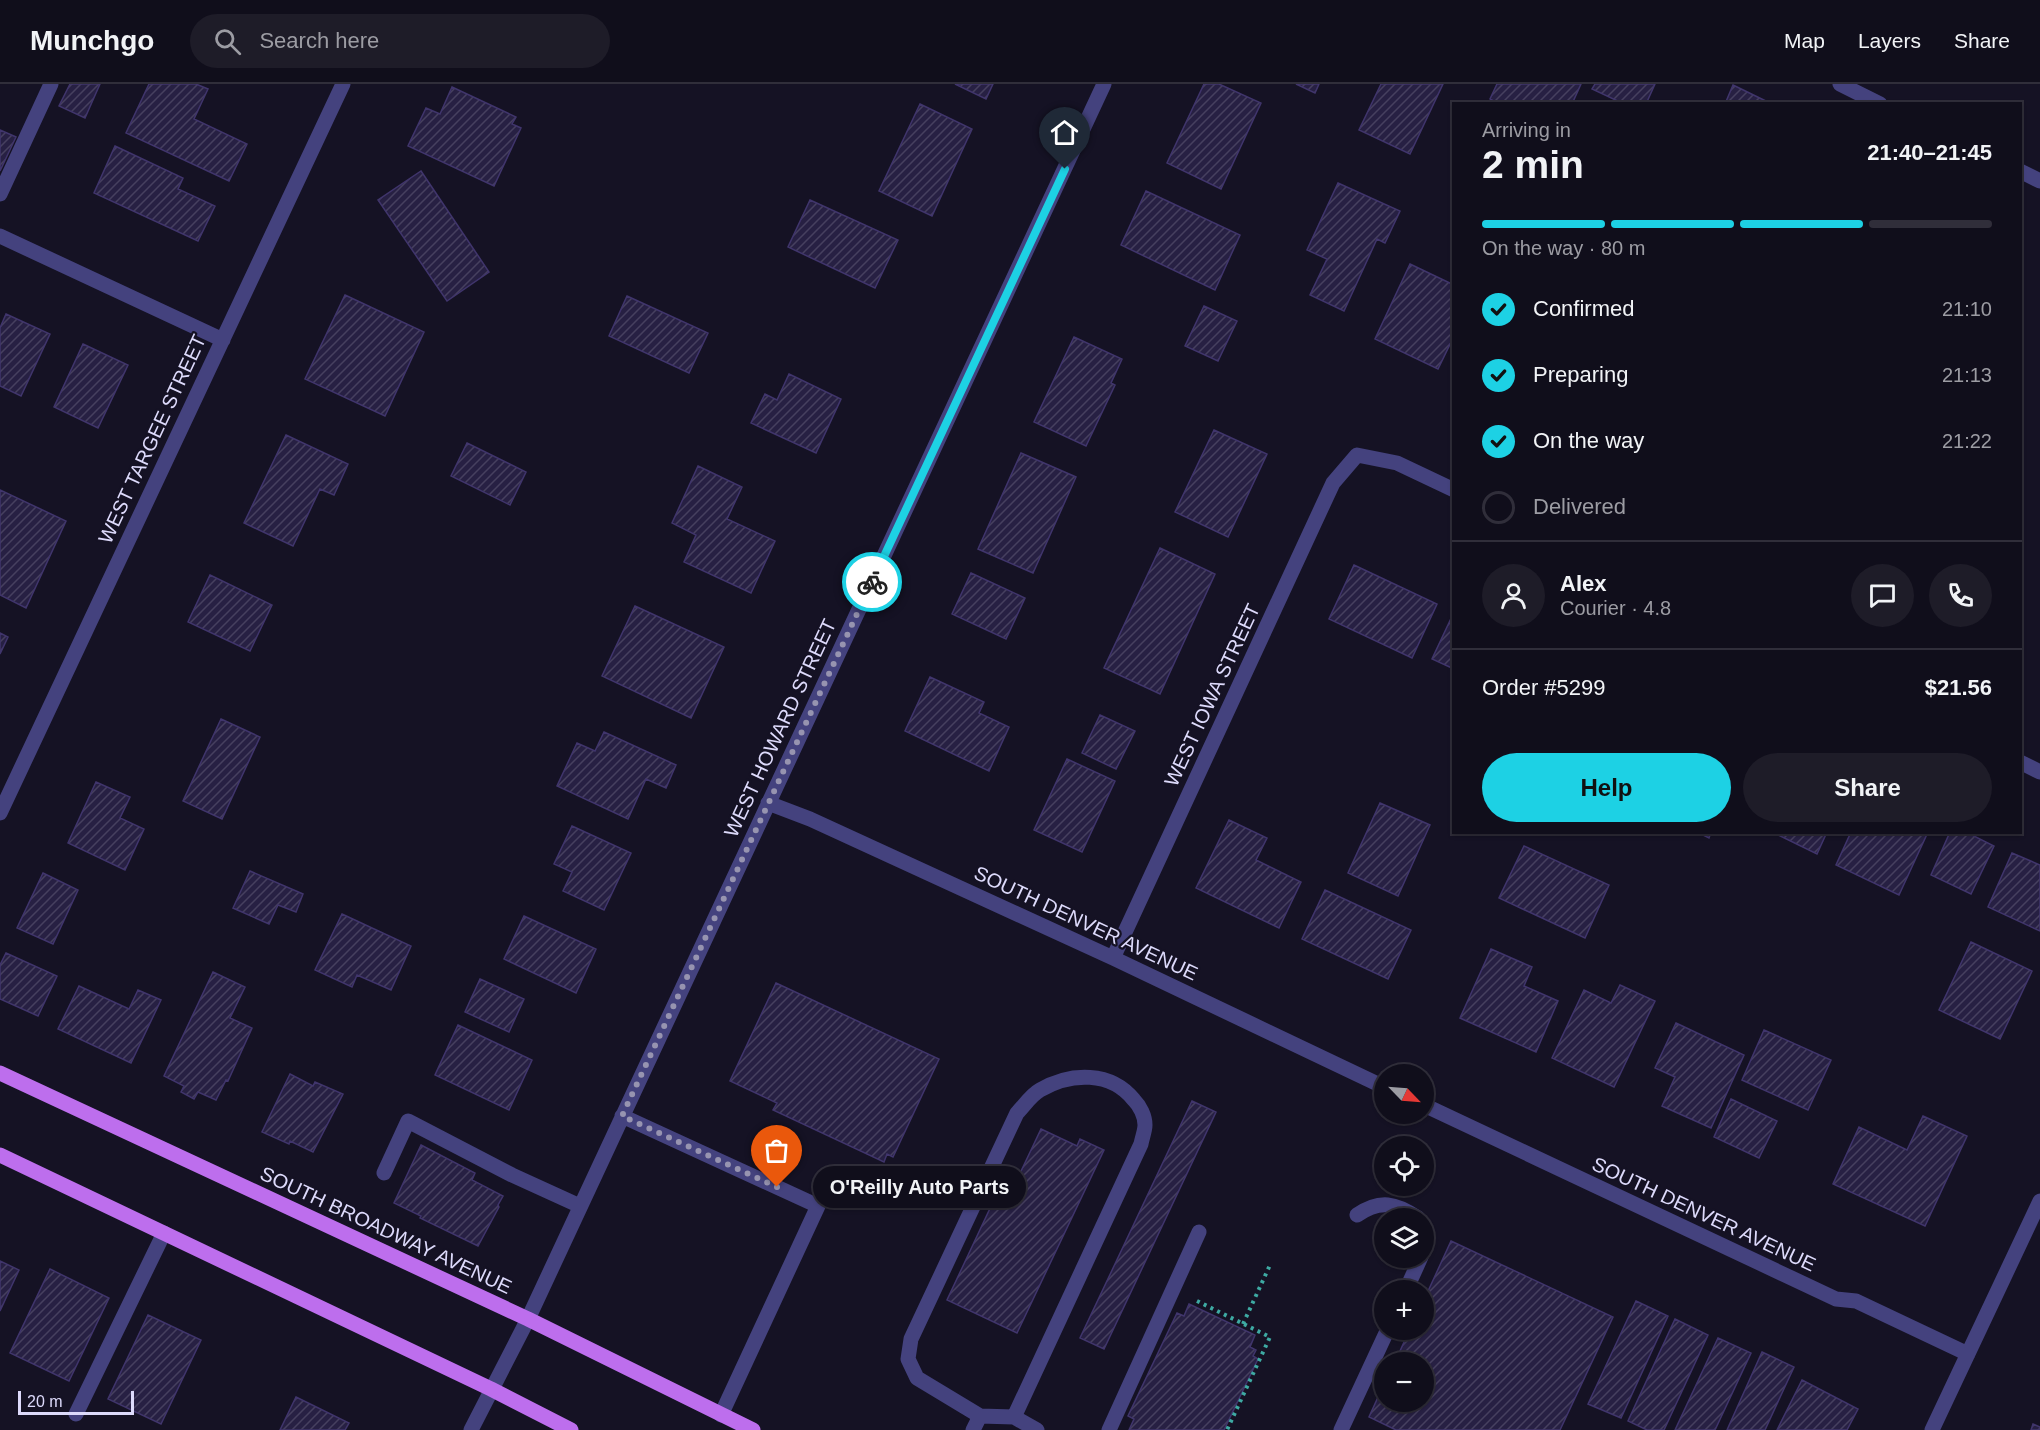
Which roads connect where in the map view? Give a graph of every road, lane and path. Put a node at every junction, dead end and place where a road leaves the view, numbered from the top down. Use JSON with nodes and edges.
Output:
{"nodes":[{"id":1,"x":51,"y":84,"type":"edge"},
{"id":2,"x":343,"y":84,"type":"edge"},
{"id":3,"x":1104,"y":84,"type":"edge"},
{"id":4,"x":1840,"y":84,"type":"edge"},
{"id":5,"x":1876,"y":102,"type":"edge"},
{"id":6,"x":2022,"y":172,"type":"edge"},
{"id":7,"x":2040,"y":181,"type":"edge"},
{"id":8,"x":0,"y":194,"type":"edge"},
{"id":9,"x":0,"y":236,"type":"edge"},
{"id":10,"x":223,"y":340,"type":"junction"},
{"id":11,"x":1452,"y":489,"type":"edge"},
{"id":12,"x":2022,"y":763,"type":"edge"},
{"id":13,"x":2040,"y":772,"type":"edge"},
{"id":14,"x":768,"y":803,"type":"junction"},
{"id":15,"x":0,"y":813,"type":"edge"},
{"id":16,"x":1113,"y":958,"type":"junction"},
{"id":17,"x":0,"y":1073,"type":"edge"},
{"id":18,"x":1374,"y":1082,"type":"edge"},
{"id":19,"x":1434,"y":1110,"type":"edge"},
{"id":20,"x":622,"y":1116,"type":"junction"},
{"id":21,"x":0,"y":1155,"type":"edge"},
{"id":22,"x":384,"y":1173,"type":"dead end"},
{"id":23,"x":2040,"y":1201,"type":"edge"},
{"id":24,"x":580,"y":1206,"type":"junction"},
{"id":25,"x":1400,"y":1208,"type":"edge"},
{"id":26,"x":1357,"y":1215,"type":"dead end"},
{"id":27,"x":1199,"y":1232,"type":"dead end"},
{"id":28,"x":164,"y":1233,"type":"junction"},
{"id":29,"x":1270,"y":1265,"type":"dead end"},
{"id":30,"x":1193,"y":1300,"type":"dead end"},
{"id":31,"x":528,"y":1318,"type":"junction"},
{"id":32,"x":1243,"y":1324,"type":"junction"},
{"id":33,"x":1383,"y":1340,"type":"edge"},
{"id":34,"x":1968,"y":1354,"type":"junction"},
{"id":35,"x":491,"y":1389,"type":"junction"},
{"id":36,"x":76,"y":1414,"type":"dead end"},
{"id":37,"x":721,"y":1415,"type":"junction"},
{"id":38,"x":1014,"y":1417,"type":"junction"},
{"id":39,"x":977,"y":1423,"type":"edge"},
{"id":40,"x":471,"y":1430,"type":"edge"},
{"id":41,"x":571,"y":1430,"type":"edge"},
{"id":42,"x":753,"y":1430,"type":"edge"},
{"id":43,"x":1038,"y":1430,"type":"edge"},
{"id":44,"x":1109,"y":1430,"type":"edge"},
{"id":45,"x":1227,"y":1430,"type":"edge"},
{"id":46,"x":1341,"y":1430,"type":"edge"},
{"id":47,"x":1932,"y":1430,"type":"edge"}],
"edges":[{"from":1,"to":8,"type":"street"},
{"from":2,"to":10,"type":"street","name":"WEST TARGEE STREET"},
{"from":3,"to":14,"type":"street","name":"WEST HOWARD STREET"},
{"from":4,"to":5,"type":"street"},
{"from":6,"to":7,"type":"street"},
{"from":9,"to":10,"type":"street"},
{"from":10,"to":15,"type":"street","name":"WEST TARGEE STREET"},
{"from":11,"to":16,"type":"street","name":"WEST IOWA STREET"},
{"from":12,"to":13,"type":"street"},
{"from":14,"to":16,"type":"street","name":"SOUTH DENVER AVENUE"},
{"from":14,"to":20,"type":"street","name":"WEST HOWARD STREET"},
{"from":16,"to":18,"type":"street","name":"SOUTH DENVER AVENUE"},
{"from":17,"to":31,"type":"main road","name":"SOUTH BROADWAY AVENUE"},
{"from":19,"to":34,"type":"street","name":"SOUTH DENVER AVENUE"},
{"from":20,"to":24,"type":"street","name":"WEST HOWARD STREET"},
{"from":20,"to":37,"type":"street"},
{"from":21,"to":28,"type":"main road"},
{"from":22,"to":24,"type":"street"},
{"from":23,"to":34,"type":"street"},
{"from":24,"to":31,"type":"street","name":"WEST HOWARD STREET"},
{"from":25,"to":26,"type":"street"},
{"from":27,"to":44,"type":"street"},
{"from":28,"to":35,"type":"main road"},
{"from":28,"to":36,"type":"street"},
{"from":29,"to":32,"type":"path"},
{"from":30,"to":32,"type":"path"},
{"from":31,"to":35,"type":"street","name":"WEST HOWARD STREET"},
{"from":31,"to":37,"type":"main road","name":"SOUTH BROADWAY AVENUE"},
{"from":32,"to":45,"type":"path"},
{"from":33,"to":46,"type":"street"},
{"from":34,"to":47,"type":"street"},
{"from":35,"to":40,"type":"street","name":"WEST HOWARD STREET"},
{"from":35,"to":41,"type":"main road"},
{"from":37,"to":42,"type":"main road","name":"SOUTH BROADWAY AVENUE"},
{"from":38,"to":39,"type":"street"},
{"from":38,"to":39,"type":"street"},
{"from":38,"to":43,"type":"street"}]}
